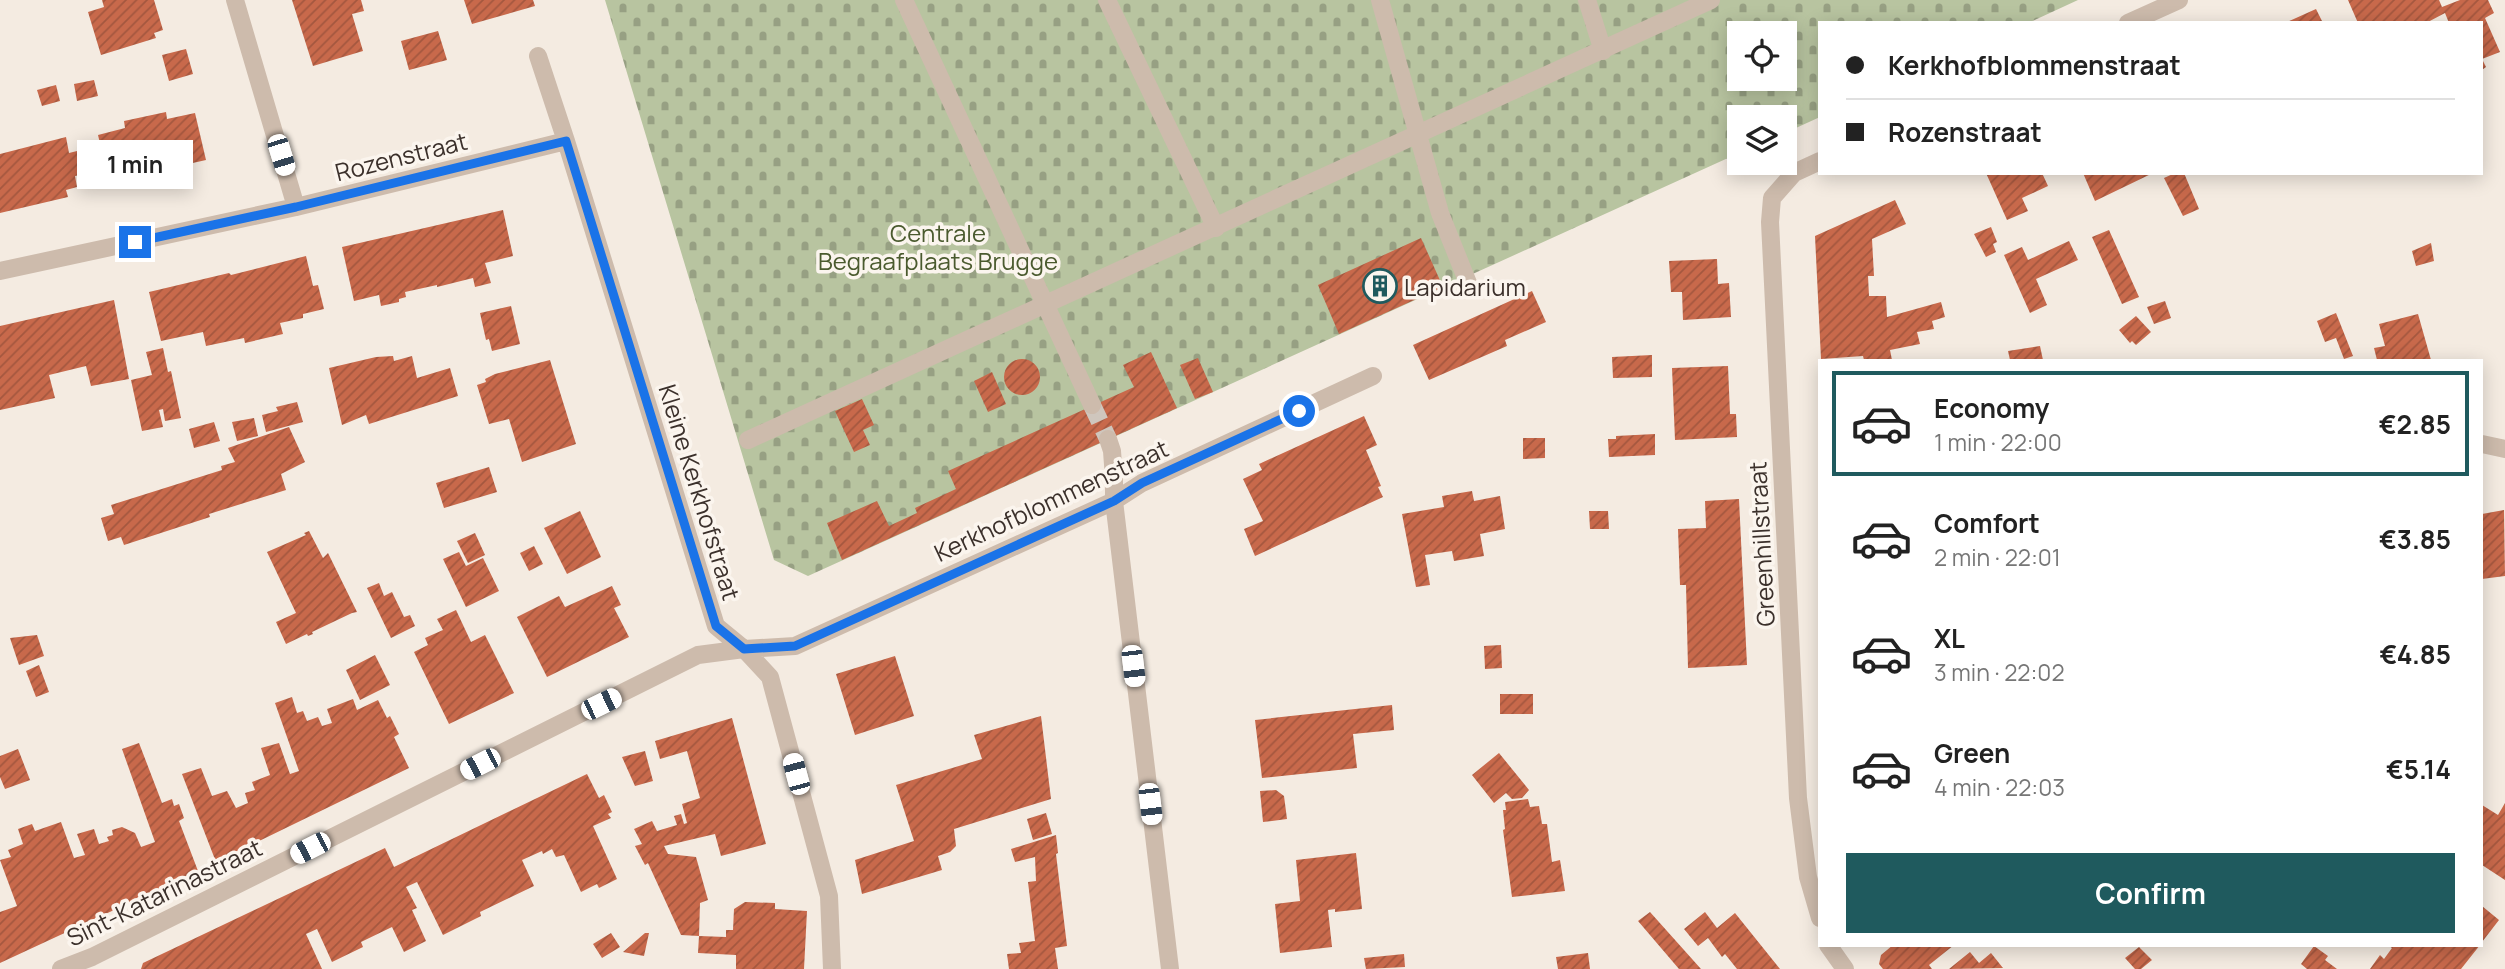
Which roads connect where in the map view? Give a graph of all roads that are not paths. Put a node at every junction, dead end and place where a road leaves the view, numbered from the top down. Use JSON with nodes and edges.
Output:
{"nodes":[{"id":1,"x":235,"y":0,"type":"edge"},
{"id":2,"x":904,"y":0,"type":"edge"},
{"id":3,"x":1107,"y":0,"type":"edge"},
{"id":4,"x":1380,"y":0,"type":"edge"},
{"id":5,"x":1587,"y":0,"type":"edge"},
{"id":6,"x":2179,"y":0,"type":"edge"},
{"id":7,"x":1701,"y":2,"type":"edge"},
{"id":8,"x":2132,"y":21,"type":"edge"},
{"id":9,"x":1603,"y":51,"type":"junction"},
{"id":10,"x":538,"y":56,"type":"dead end"},
{"id":11,"x":1418,"y":135,"type":"junction"},
{"id":12,"x":566,"y":141,"type":"junction"},
{"id":13,"x":1818,"y":162,"type":"edge"},
{"id":14,"x":296,"y":207,"type":"junction"},
{"id":15,"x":1216,"y":228,"type":"junction"},
{"id":16,"x":0,"y":271,"type":"edge"},
{"id":17,"x":1470,"y":288,"type":"dead end"},
{"id":18,"x":1046,"y":305,"type":"junction"},
{"id":19,"x":1373,"y":376,"type":"dead end"},
{"id":20,"x":1093,"y":405,"type":"tunnel mouth"},
{"id":21,"x":1108,"y":439,"type":"tunnel mouth"},
{"id":22,"x":748,"y":440,"type":"dead end"},
{"id":23,"x":2483,"y":444,"type":"edge"},
{"id":24,"x":2505,"y":449,"type":"edge"},
{"id":25,"x":1114,"y":501,"type":"junction"},
{"id":26,"x":744,"y":649,"type":"junction"},
{"id":27,"x":1818,"y":911,"type":"edge"},
{"id":28,"x":1830,"y":947,"type":"edge"},
{"id":29,"x":96,"y":963,"type":"edge"},
{"id":30,"x":61,"y":969,"type":"edge"},
{"id":31,"x":832,"y":969,"type":"edge"},
{"id":32,"x":1170,"y":969,"type":"edge"},
{"id":33,"x":1845,"y":969,"type":"edge"}],
"edges":[{"from":1,"to":14,"type":"street"},
{"from":2,"to":18,"type":"street"},
{"from":3,"to":15,"type":"street"},
{"from":4,"to":11,"type":"street"},
{"from":5,"to":9,"type":"street"},
{"from":6,"to":8,"type":"street"},
{"from":7,"to":9,"type":"street"},
{"from":9,"to":11,"type":"street"},
{"from":10,"to":12,"type":"street","name":"Kleine Kerkhofstraat"},
{"from":11,"to":15,"type":"street"},
{"from":11,"to":17,"type":"street"},
{"from":12,"to":14,"type":"street","name":"Rozenstraat"},
{"from":12,"to":26,"type":"street","name":"Kleine Kerkhofstraat"},
{"from":13,"to":27,"type":"street","name":"Greenhillstraat"},
{"from":14,"to":16,"type":"street","name":"Rozenstraat"},
{"from":15,"to":18,"type":"street"},
{"from":18,"to":20,"type":"street"},
{"from":18,"to":22,"type":"street"},
{"from":19,"to":25,"type":"street","name":"Kerkhofblommenstraat"},
{"from":21,"to":25,"type":"street"},
{"from":23,"to":24,"type":"street"},
{"from":25,"to":26,"type":"street","name":"Kerkhofblommenstraat"},
{"from":25,"to":32,"type":"street"},
{"from":26,"to":29,"type":"street","name":"Sint-Katarinastraat"},
{"from":26,"to":31,"type":"street","name":"Kleine Kerkhofstraat"},
{"from":28,"to":33,"type":"street"},
{"from":29,"to":30,"type":"street","name":"Sint-Katarinastraat"}]}
